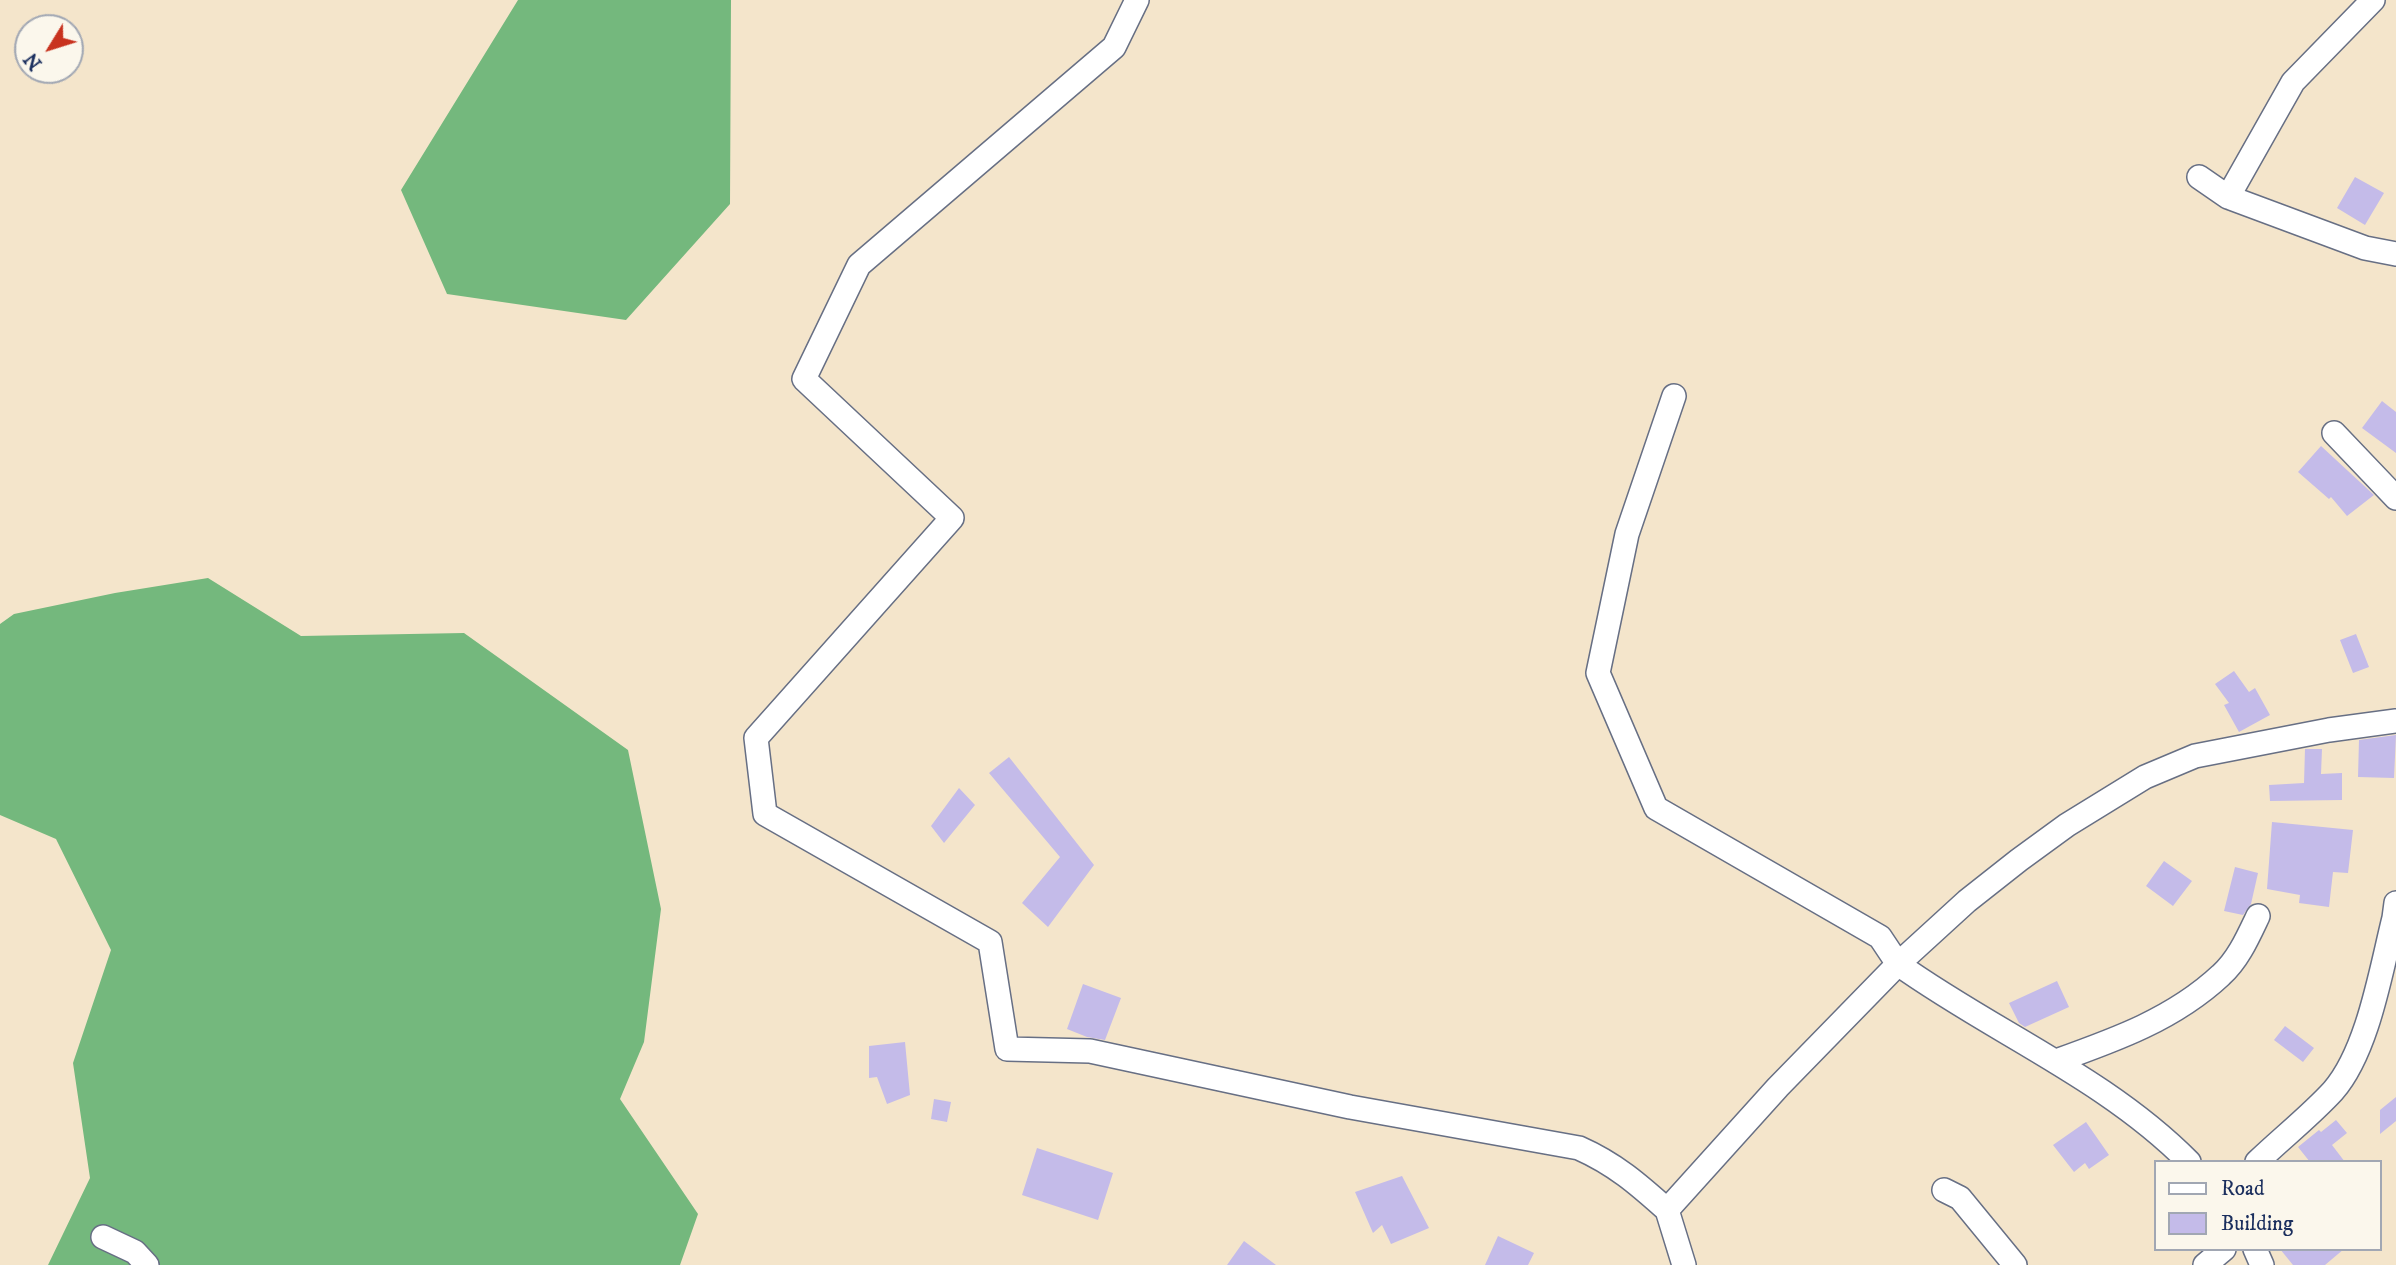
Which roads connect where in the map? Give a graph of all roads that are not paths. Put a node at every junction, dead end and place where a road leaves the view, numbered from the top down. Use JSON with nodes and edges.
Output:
{"nodes":[{"id":1,"x":1138,"y":0,"type":"edge"},
{"id":2,"x":2373,"y":0,"type":"edge"},
{"id":3,"x":2199,"y":177,"type":"dead end"},
{"id":4,"x":2228,"y":197,"type":"junction"},
{"id":5,"x":2396,"y":254,"type":"edge"},
{"id":6,"x":1674,"y":396,"type":"dead end"},
{"id":7,"x":2334,"y":433,"type":"dead end"},
{"id":8,"x":2396,"y":498,"type":"edge"},
{"id":9,"x":2396,"y":721,"type":"edge"},
{"id":10,"x":2396,"y":903,"type":"edge"},
{"id":11,"x":2258,"y":916,"type":"dead end"},
{"id":12,"x":1898,"y":964,"type":"junction"},
{"id":13,"x":2056,"y":1061,"type":"junction"},
{"id":14,"x":2187,"y":1160,"type":"edge"},
{"id":15,"x":2259,"y":1160,"type":"edge"},
{"id":16,"x":1944,"y":1190,"type":"dead end"},
{"id":17,"x":1667,"y":1210,"type":"junction"},
{"id":18,"x":103,"y":1237,"type":"dead end"},
{"id":19,"x":2222,"y":1251,"type":"edge"},
{"id":20,"x":147,"y":1265,"type":"edge"},
{"id":21,"x":1684,"y":1265,"type":"edge"},
{"id":22,"x":2015,"y":1265,"type":"edge"},
{"id":23,"x":2205,"y":1265,"type":"edge"}],
"edges":[{"from":1,"to":17,"type":"street"},
{"from":2,"to":4,"type":"street"},
{"from":3,"to":4,"type":"street"},
{"from":4,"to":5,"type":"street"},
{"from":6,"to":12,"type":"street"},
{"from":7,"to":8,"type":"street"},
{"from":9,"to":12,"type":"street"},
{"from":10,"to":15,"type":"street"},
{"from":11,"to":13,"type":"street"},
{"from":12,"to":13,"type":"street"},
{"from":12,"to":17,"type":"street"},
{"from":13,"to":14,"type":"street"},
{"from":16,"to":22,"type":"street"},
{"from":17,"to":21,"type":"street"},
{"from":18,"to":20,"type":"street"},
{"from":19,"to":23,"type":"street"}]}
